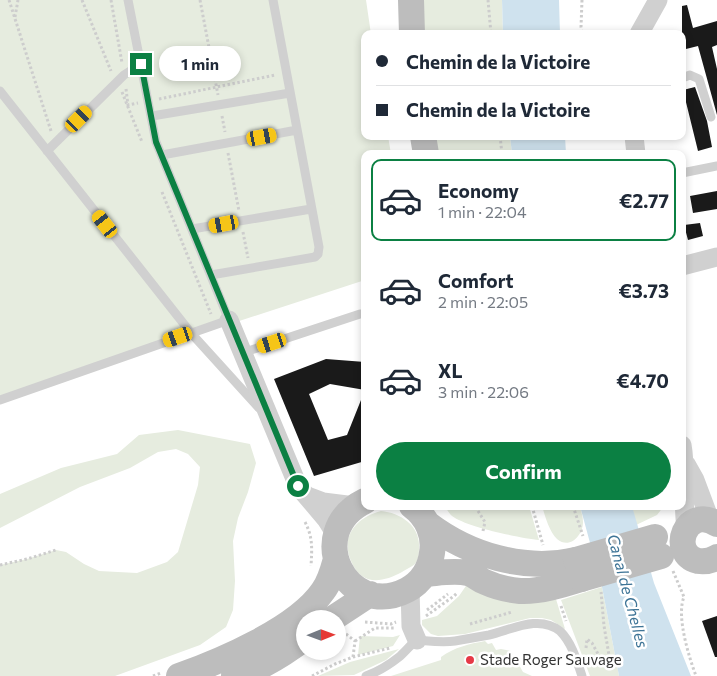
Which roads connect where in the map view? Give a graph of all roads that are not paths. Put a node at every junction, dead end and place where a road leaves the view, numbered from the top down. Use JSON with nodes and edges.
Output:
{"nodes":[{"id":1,"x":128,"y":0,"type":"edge"},
{"id":2,"x":273,"y":0,"type":"edge"},
{"id":3,"x":411,"y":0,"type":"edge"},
{"id":4,"x":658,"y":0,"type":"edge"},
{"id":5,"x":412,"y":30,"type":"edge"},
{"id":6,"x":640,"y":30,"type":"edge"},
{"id":7,"x":141,"y":64,"type":"junction"},
{"id":8,"x":686,"y":76,"type":"edge"},
{"id":9,"x":0,"y":92,"type":"edge"},
{"id":10,"x":290,"y":93,"type":"junction"},
{"id":11,"x":152,"y":116,"type":"junction"},
{"id":12,"x":711,"y":117,"type":"dead end"},
{"id":13,"x":297,"y":130,"type":"junction"},
{"id":14,"x":47,"y":151,"type":"junction"},
{"id":15,"x":162,"y":155,"type":"junction"},
{"id":16,"x":717,"y":166,"type":"edge"},
{"id":17,"x":686,"y":172,"type":"edge"},
{"id":18,"x":312,"y":209,"type":"junction"},
{"id":19,"x":192,"y":229,"type":"junction"},
{"id":20,"x":717,"y":257,"type":"edge"},
{"id":21,"x":686,"y":265,"type":"edge"},
{"id":22,"x":210,"y":275,"type":"junction"},
{"id":23,"x":361,"y":314,"type":"edge"},
{"id":24,"x":229,"y":320,"type":"junction"},
{"id":25,"x":191,"y":333,"type":"junction"},
{"id":26,"x":242,"y":353,"type":"junction"},
{"id":27,"x":0,"y":400,"type":"edge"},
{"id":28,"x":269,"y":419,"type":"junction"},
{"id":29,"x":306,"y":495,"type":"junction"},
{"id":30,"x":360,"y":504,"type":"edge"},
{"id":31,"x":684,"y":510,"type":"edge"},
{"id":32,"x":421,"y":513,"type":"edge"},
{"id":33,"x":336,"y":547,"type":"junction"},
{"id":34,"x":693,"y":547,"type":"edge"},
{"id":35,"x":586,"y":567,"type":"junction"},
{"id":36,"x":418,"y":581,"type":"junction"},
{"id":37,"x":376,"y":595,"type":"junction"},
{"id":38,"x":346,"y":619,"type":"edge"},
{"id":39,"x":414,"y":633,"type":"junction"},
{"id":40,"x":296,"y":644,"type":"edge"},
{"id":41,"x":179,"y":676,"type":"edge"},
{"id":42,"x":234,"y":676,"type":"edge"},
{"id":43,"x":366,"y":676,"type":"edge"},
{"id":44,"x":582,"y":676,"type":"edge"}],
"edges":[{"from":1,"to":7,"type":"lane"},
{"from":2,"to":10,"type":"lane"},
{"from":3,"to":5,"type":"main road"},
{"from":4,"to":6,"type":"street"},
{"from":7,"to":11,"type":"lane"},
{"from":7,"to":14,"type":"lane"},
{"from":8,"to":12,"type":"lane"},
{"from":9,"to":14,"type":"lane"},
{"from":10,"to":11,"type":"lane"},
{"from":10,"to":13,"type":"lane"},
{"from":11,"to":15,"type":"lane"},
{"from":13,"to":15,"type":"lane"},
{"from":13,"to":18,"type":"lane"},
{"from":14,"to":25,"type":"lane"},
{"from":15,"to":19,"type":"lane"},
{"from":16,"to":17,"type":"lane"},
{"from":18,"to":19,"type":"lane"},
{"from":18,"to":22,"type":"lane"},
{"from":19,"to":22,"type":"lane"},
{"from":20,"to":21,"type":"street"},
{"from":22,"to":24,"type":"lane"},
{"from":23,"to":26,"type":"lane"},
{"from":24,"to":25,"type":"lane"},
{"from":24,"to":26,"type":"street"},
{"from":25,"to":27,"type":"lane"},
{"from":25,"to":28,"type":"lane"},
{"from":26,"to":28,"type":"street"},
{"from":28,"to":29,"type":"street"},
{"from":29,"to":30,"type":"street"},
{"from":29,"to":33,"type":"street"},
{"from":30,"to":33,"type":"main road"},
{"from":31,"to":34,"type":"street"},
{"from":32,"to":35,"type":"main road"},
{"from":32,"to":36,"type":"main road"},
{"from":33,"to":37,"type":"main road"},
{"from":33,"to":41,"type":"main road"},
{"from":34,"to":35,"type":"main road","bridge":true},
{"from":35,"to":36,"type":"main road"},
{"from":36,"to":37,"type":"main road"},
{"from":36,"to":39,"type":"street"},
{"from":37,"to":38,"type":"main road"},
{"from":37,"to":39,"type":"street"},
{"from":39,"to":43,"type":"lane"},
{"from":39,"to":44,"type":"lane"},
{"from":40,"to":42,"type":"main road"}]}
